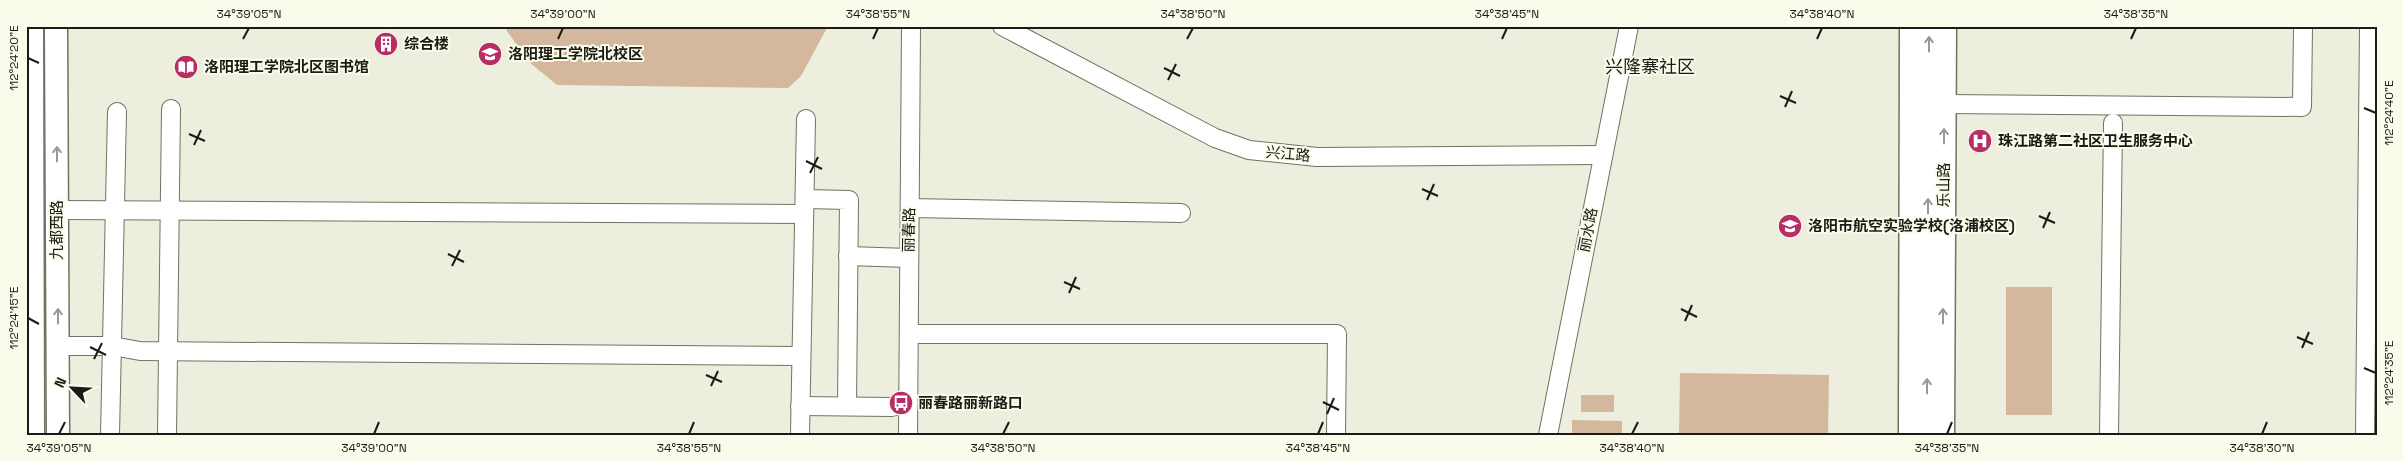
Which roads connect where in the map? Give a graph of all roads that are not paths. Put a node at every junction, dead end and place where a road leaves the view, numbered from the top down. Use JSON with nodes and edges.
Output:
{"nodes":[{"id":1,"x":32,"y":26,"type":"edge"},
{"id":2,"x":56,"y":26,"type":"edge"},
{"id":3,"x":911,"y":26,"type":"edge"},
{"id":4,"x":1002,"y":26,"type":"edge"},
{"id":5,"x":1629,"y":26,"type":"edge"},
{"id":6,"x":1899,"y":26,"type":"edge"},
{"id":7,"x":1911,"y":26,"type":"edge"},
{"id":8,"x":1929,"y":26,"type":"edge"},
{"id":9,"x":1945,"y":26,"type":"edge"},
{"id":10,"x":2303,"y":26,"type":"edge"},
{"id":11,"x":2369,"y":26,"type":"edge"},
{"id":12,"x":1944,"y":104,"type":"junction"},
{"id":13,"x":171,"y":109,"type":"dead end"},
{"id":14,"x":117,"y":112,"type":"dead end"},
{"id":15,"x":806,"y":119,"type":"dead end"},
{"id":16,"x":2113,"y":123,"type":"dead end"},
{"id":17,"x":1603,"y":154,"type":"junction"},
{"id":18,"x":805,"y":206,"type":"junction"},
{"id":19,"x":910,"y":208,"type":"junction"},
{"id":20,"x":57,"y":210,"type":"junction"},
{"id":21,"x":115,"y":210,"type":"junction"},
{"id":22,"x":170,"y":210,"type":"junction"},
{"id":23,"x":1181,"y":213,"type":"dead end"},
{"id":24,"x":848,"y":256,"type":"junction"},
{"id":25,"x":909,"y":258,"type":"junction"},
{"id":26,"x":909,"y":334,"type":"junction"},
{"id":27,"x":58,"y":346,"type":"junction"},
{"id":28,"x":112,"y":346,"type":"junction"},
{"id":29,"x":168,"y":351,"type":"junction"},
{"id":30,"x":801,"y":356,"type":"junction"},
{"id":31,"x":800,"y":406,"type":"junction"},
{"id":32,"x":847,"y":406,"type":"junction"},
{"id":33,"x":892,"y":407,"type":"dead end"},
{"id":34,"x":33,"y":435,"type":"edge"},
{"id":35,"x":58,"y":435,"type":"edge"},
{"id":36,"x":110,"y":435,"type":"edge"},
{"id":37,"x":166,"y":435,"type":"edge"},
{"id":38,"x":800,"y":435,"type":"edge"},
{"id":39,"x":908,"y":435,"type":"edge"},
{"id":40,"x":1336,"y":435,"type":"edge"},
{"id":41,"x":1548,"y":435,"type":"edge"},
{"id":42,"x":1900,"y":435,"type":"edge"},
{"id":43,"x":1910,"y":435,"type":"edge"},
{"id":44,"x":1927,"y":435,"type":"edge"},
{"id":45,"x":1943,"y":435,"type":"edge"},
{"id":46,"x":2109,"y":435,"type":"edge"},
{"id":47,"x":2365,"y":435,"type":"edge"}],
"edges":[{"from":1,"to":34,"type":"main road","name":"九都西路"},
{"from":20,"to":2,"type":"main road","name":"九都西路","one_way":true},
{"from":3,"to":19,"type":"street","name":"丽春路"},
{"from":4,"to":17,"type":"street","name":"兴江路"},
{"from":5,"to":17,"type":"street","name":"丽水路"},
{"from":6,"to":42,"type":"main road"},
{"from":7,"to":43,"type":"main road"},
{"from":44,"to":8,"type":"main road","one_way":true},
{"from":9,"to":12,"type":"main road","name":"乐山路"},
{"from":10,"to":12,"type":"street"},
{"from":11,"to":47,"type":"street"},
{"from":45,"to":12,"type":"main road","name":"乐山路","one_way":true},
{"from":13,"to":22,"type":"street"},
{"from":14,"to":21,"type":"street"},
{"from":15,"to":18,"type":"street"},
{"from":16,"to":46,"type":"street"},
{"from":17,"to":41,"type":"street","name":"丽水路"},
{"from":18,"to":22,"type":"street"},
{"from":18,"to":24,"type":"street"},
{"from":18,"to":30,"type":"street"},
{"from":19,"to":23,"type":"street"},
{"from":19,"to":25,"type":"street","name":"丽春路"},
{"from":20,"to":21,"type":"street"},
{"from":27,"to":20,"type":"main road","name":"九都西路","one_way":true},
{"from":21,"to":22,"type":"street"},
{"from":21,"to":28,"type":"street"},
{"from":22,"to":29,"type":"street"},
{"from":24,"to":25,"type":"street"},
{"from":24,"to":32,"type":"street"},
{"from":25,"to":26,"type":"street","name":"丽春路"},
{"from":26,"to":39,"type":"street","name":"丽春路"},
{"from":26,"to":40,"type":"street"},
{"from":27,"to":28,"type":"street"},
{"from":27,"to":35,"type":"main road","name":"九都西路"},
{"from":28,"to":29,"type":"street"},
{"from":28,"to":36,"type":"street"},
{"from":29,"to":30,"type":"street"},
{"from":29,"to":37,"type":"street"},
{"from":30,"to":31,"type":"street"},
{"from":31,"to":32,"type":"street"},
{"from":31,"to":38,"type":"street"},
{"from":32,"to":33,"type":"street"}]}
